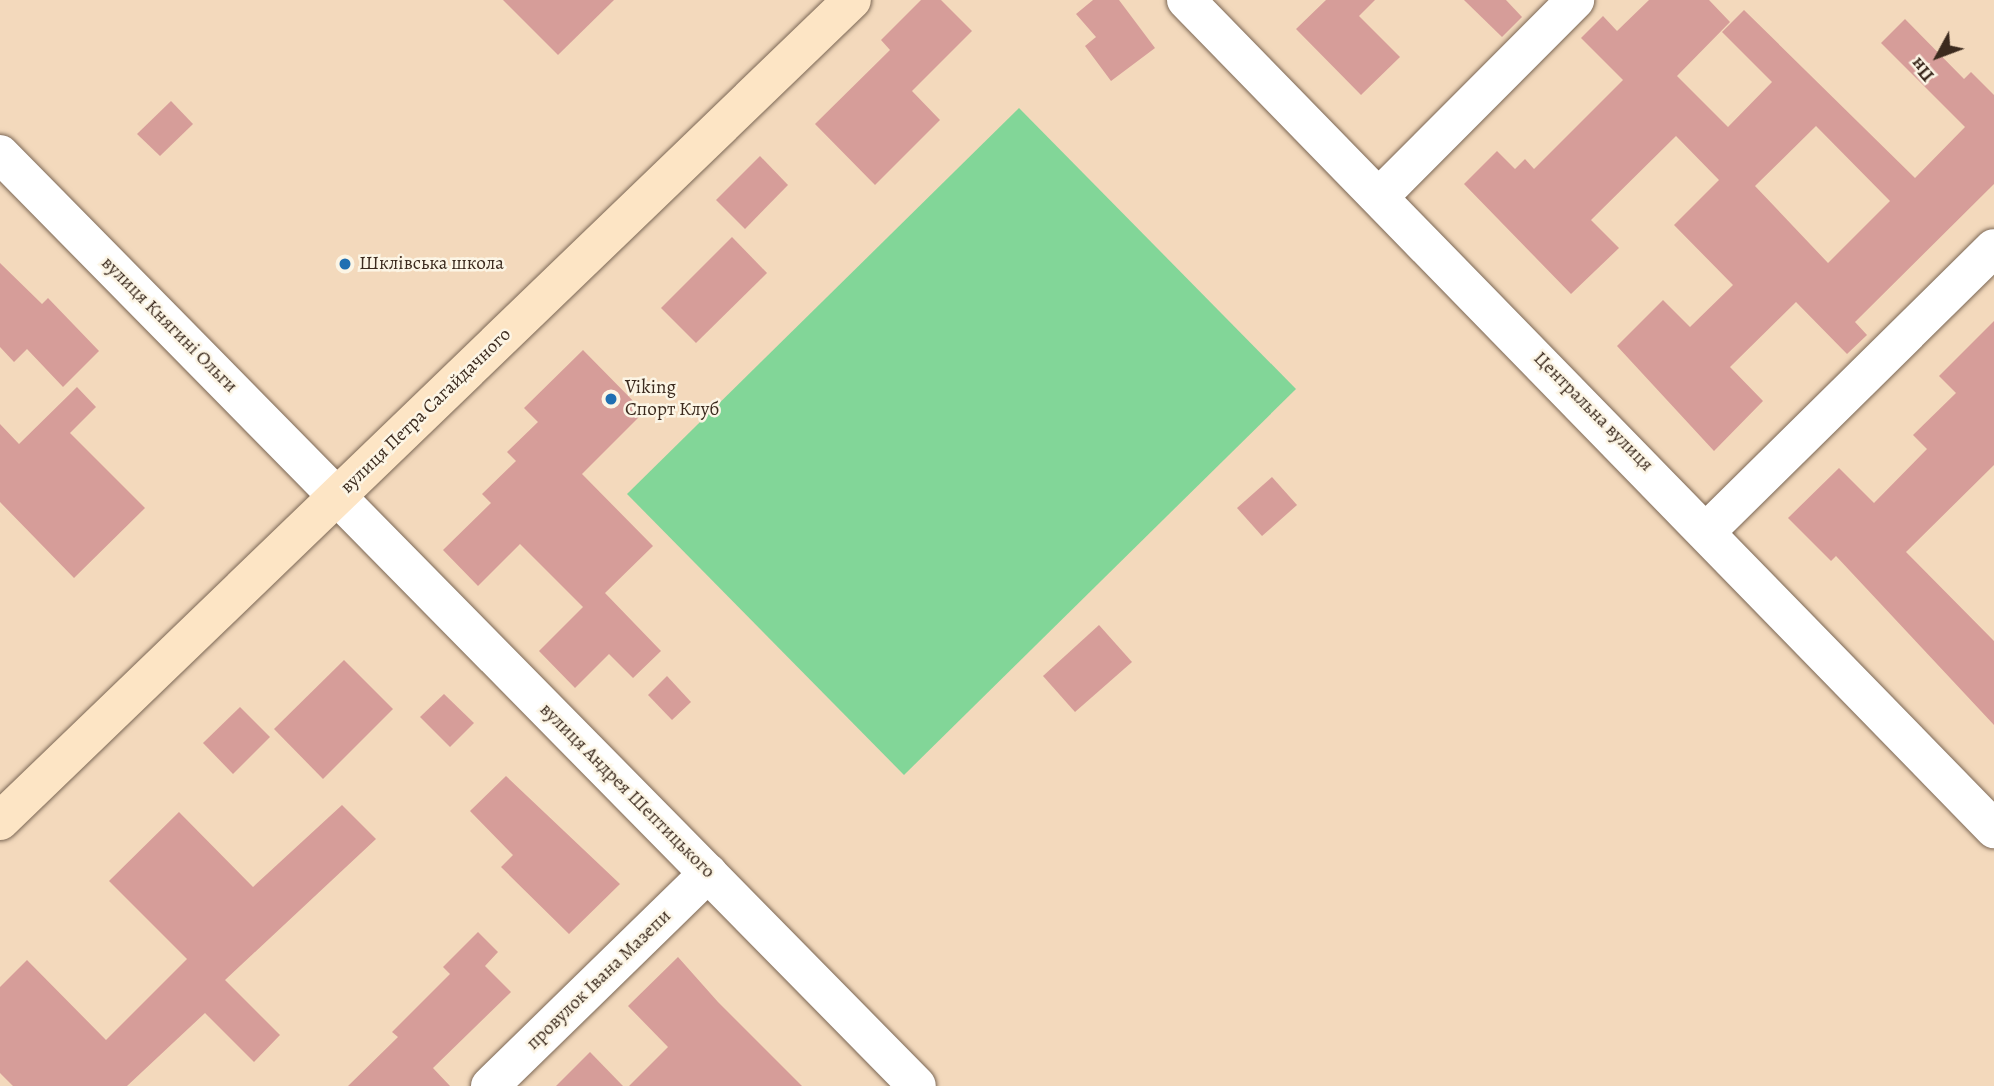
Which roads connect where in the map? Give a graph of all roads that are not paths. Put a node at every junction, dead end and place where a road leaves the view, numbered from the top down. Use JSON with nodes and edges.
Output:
{"nodes":[{"id":1,"x":852,"y":0,"type":"edge"},
{"id":2,"x":1186,"y":0,"type":"edge"},
{"id":3,"x":1574,"y":0,"type":"edge"},
{"id":4,"x":0,"y":154,"type":"edge"},
{"id":5,"x":1379,"y":197,"type":"junction"},
{"id":6,"x":1994,"y":248,"type":"edge"},
{"id":7,"x":337,"y":496,"type":"junction"},
{"id":8,"x":1709,"y":529,"type":"junction"},
{"id":9,"x":0,"y":821,"type":"edge"},
{"id":10,"x":1994,"y":829,"type":"edge"},
{"id":11,"x":708,"y":873,"type":"junction"},
{"id":12,"x":490,"y":1086,"type":"edge"},
{"id":13,"x":917,"y":1086,"type":"edge"}],
"edges":[{"from":1,"to":7,"type":"street","name":"вулиця Петра Сагайдачного"},
{"from":2,"to":5,"type":"street","name":"Центральна вулиця"},
{"from":3,"to":5,"type":"street"},
{"from":4,"to":7,"type":"street","name":"вулиця Княгині Ольги"},
{"from":5,"to":8,"type":"street","name":"Центральна вулиця"},
{"from":6,"to":8,"type":"street"},
{"from":7,"to":9,"type":"street","name":"вулиця Петра Сагайдачного"},
{"from":7,"to":11,"type":"street","name":"вулиця Андрея Шептицького"},
{"from":8,"to":10,"type":"street","name":"Центральна вулиця"},
{"from":11,"to":12,"type":"street","name":"провулок Івана Мазепи"},
{"from":11,"to":13,"type":"street","name":"вулиця Андрея Шептицького"}]}
